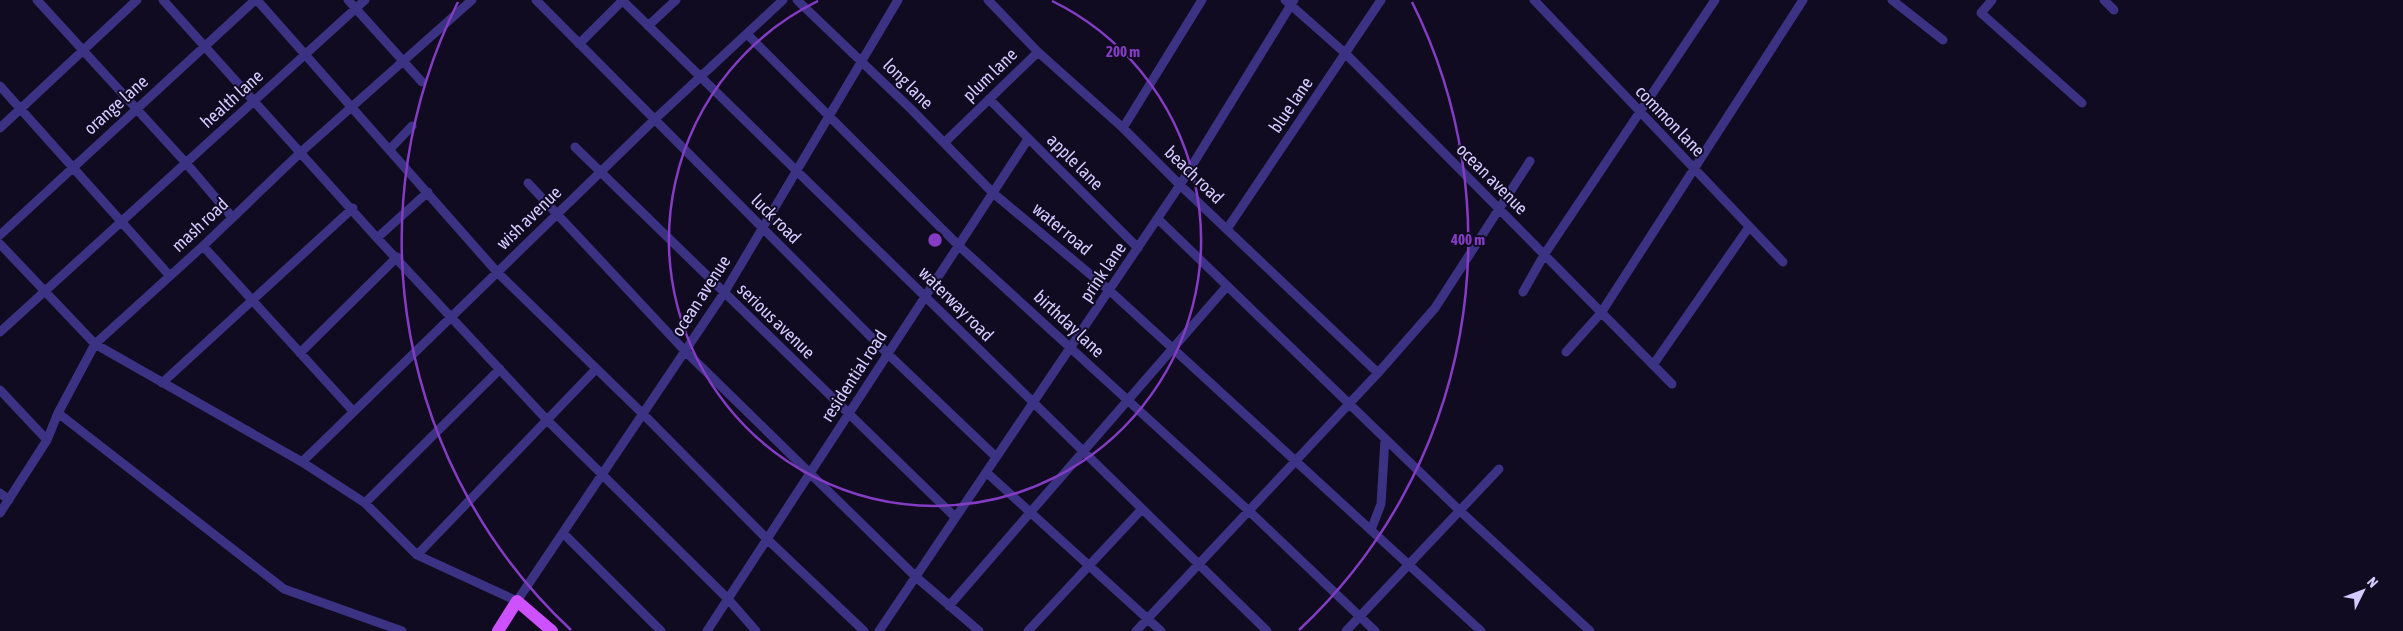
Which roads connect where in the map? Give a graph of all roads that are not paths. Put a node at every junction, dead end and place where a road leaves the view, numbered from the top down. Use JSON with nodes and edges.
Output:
{"nodes":[{"id":1,"x":37,"y":0,"type":"edge"},
{"id":2,"x":137,"y":0,"type":"edge"},
{"id":3,"x":163,"y":0,"type":"edge"},
{"id":4,"x":256,"y":0,"type":"edge"},
{"id":5,"x":348,"y":0,"type":"edge"},
{"id":6,"x":365,"y":0,"type":"edge"},
{"id":7,"x":472,"y":0,"type":"edge"},
{"id":8,"x":536,"y":0,"type":"edge"},
{"id":9,"x":622,"y":0,"type":"edge"},
{"id":10,"x":676,"y":0,"type":"edge"},
{"id":11,"x":783,"y":0,"type":"edge"},
{"id":12,"x":797,"y":0,"type":"edge"},
{"id":13,"x":898,"y":0,"type":"edge"},
{"id":14,"x":988,"y":0,"type":"edge"},
{"id":15,"x":1202,"y":0,"type":"edge"},
{"id":16,"x":1381,"y":0,"type":"edge"},
{"id":17,"x":1534,"y":0,"type":"edge"},
{"id":18,"x":1715,"y":0,"type":"edge"},
{"id":19,"x":1803,"y":0,"type":"edge"},
{"id":20,"x":1892,"y":0,"type":"edge"},
{"id":21,"x":1992,"y":0,"type":"edge"},
{"id":22,"x":2104,"y":0,"type":"edge"},
{"id":23,"x":1290,"y":1,"type":"edge"},
{"id":24,"x":356,"y":8,"type":"junction"},
{"id":25,"x":2114,"y":10,"type":"dead end"},
{"id":26,"x":648,"y":26,"type":"junction"},
{"id":27,"x":747,"y":34,"type":"junction"},
{"id":28,"x":1943,"y":40,"type":"dead end"},
{"id":29,"x":579,"y":44,"type":"junction"},
{"id":30,"x":206,"y":47,"type":"junction"},
{"id":31,"x":83,"y":50,"type":"junction"},
{"id":32,"x":1038,"y":52,"type":"junction"},
{"id":33,"x":1345,"y":53,"type":"junction"},
{"id":34,"x":305,"y":55,"type":"junction"},
{"id":35,"x":402,"y":61,"type":"junction"},
{"id":36,"x":862,"y":62,"type":"junction"},
{"id":37,"x":701,"y":78,"type":"junction"},
{"id":38,"x":422,"y":82,"type":"dead end"},
{"id":39,"x":0,"y":86,"type":"edge"},
{"id":40,"x":989,"y":99,"type":"junction"},
{"id":41,"x":255,"y":100,"type":"junction"},
{"id":42,"x":2082,"y":103,"type":"dead end"},
{"id":43,"x":351,"y":107,"type":"junction"},
{"id":44,"x":20,"y":109,"type":"junction"},
{"id":45,"x":136,"y":109,"type":"junction"},
{"id":46,"x":1640,"y":113,"type":"junction"},
{"id":47,"x":828,"y":116,"type":"junction"},
{"id":48,"x":654,"y":120,"type":"junction"},
{"id":49,"x":412,"y":126,"type":"dead end"},
{"id":50,"x":0,"y":128,"type":"edge"},
{"id":51,"x":1123,"y":128,"type":"junction"},
{"id":52,"x":1028,"y":139,"type":"junction"},
{"id":53,"x":944,"y":143,"type":"junction"},
{"id":54,"x":575,"y":147,"type":"dead end"},
{"id":55,"x":390,"y":149,"type":"junction"},
{"id":56,"x":301,"y":152,"type":"junction"},
{"id":57,"x":1530,"y":161,"type":"dead end"},
{"id":58,"x":186,"y":163,"type":"junction"},
{"id":59,"x":72,"y":167,"type":"junction"},
{"id":60,"x":1694,"y":169,"type":"junction"},
{"id":61,"x":797,"y":172,"type":"junction"},
{"id":62,"x":600,"y":173,"type":"junction"},
{"id":63,"x":528,"y":182,"type":"dead end"},
{"id":64,"x":1180,"y":186,"type":"junction"},
{"id":65,"x":428,"y":192,"type":"junction"},
{"id":66,"x":993,"y":193,"type":"junction"},
{"id":67,"x":353,"y":208,"type":"junction"},
{"id":68,"x":1498,"y":209,"type":"junction"},
{"id":69,"x":556,"y":215,"type":"junction"},
{"id":70,"x":232,"y":217,"type":"junction"},
{"id":71,"x":1158,"y":219,"type":"junction"},
{"id":72,"x":122,"y":222,"type":"junction"},
{"id":73,"x":1749,"y":227,"type":"junction"},
{"id":74,"x":763,"y":229,"type":"junction"},
{"id":75,"x":1227,"y":229,"type":"junction"},
{"id":76,"x":0,"y":235,"type":"edge"},
{"id":77,"x":378,"y":238,"type":"junction"},
{"id":78,"x":0,"y":244,"type":"edge"},
{"id":79,"x":203,"y":246,"type":"junction"},
{"id":80,"x":959,"y":246,"type":"junction"},
{"id":81,"x":1138,"y":248,"type":"junction"},
{"id":82,"x":1544,"y":255,"type":"junction"},
{"id":83,"x":397,"y":257,"type":"junction"},
{"id":84,"x":1783,"y":262,"type":"dead end"},
{"id":85,"x":497,"y":272,"type":"junction"},
{"id":86,"x":169,"y":275,"type":"junction"},
{"id":87,"x":1227,"y":286,"type":"junction"},
{"id":88,"x":1110,"y":290,"type":"junction"},
{"id":89,"x":44,"y":291,"type":"junction"},
{"id":90,"x":1523,"y":292,"type":"dead end"},
{"id":91,"x":724,"y":293,"type":"junction"},
{"id":92,"x":926,"y":297,"type":"junction"},
{"id":93,"x":252,"y":300,"type":"junction"},
{"id":94,"x":1601,"y":313,"type":"junction"},
{"id":95,"x":452,"y":316,"type":"junction"},
{"id":96,"x":0,"y":332,"type":"edge"},
{"id":97,"x":95,"y":344,"type":"junction"},
{"id":98,"x":1173,"y":348,"type":"junction"},
{"id":99,"x":1071,"y":349,"type":"junction"},
{"id":100,"x":685,"y":351,"type":"junction"},
{"id":101,"x":1566,"y":352,"type":"dead end"},
{"id":102,"x":300,"y":353,"type":"junction"},
{"id":103,"x":888,"y":354,"type":"junction"},
{"id":104,"x":1653,"y":365,"type":"junction"},
{"id":105,"x":500,"y":368,"type":"junction"},
{"id":106,"x":596,"y":369,"type":"junction"},
{"id":107,"x":1378,"y":373,"type":"junction"},
{"id":108,"x":162,"y":383,"type":"junction"},
{"id":109,"x":1672,"y":384,"type":"dead end"},
{"id":110,"x":0,"y":390,"type":"edge"},
{"id":111,"x":1128,"y":400,"type":"junction"},
{"id":112,"x":1034,"y":403,"type":"junction"},
{"id":113,"x":1349,"y":404,"type":"junction"},
{"id":114,"x":353,"y":411,"type":"junction"},
{"id":115,"x":58,"y":413,"type":"junction"},
{"id":116,"x":643,"y":414,"type":"junction"},
{"id":117,"x":849,"y":414,"type":"junction"},
{"id":118,"x":547,"y":420,"type":"junction"},
{"id":119,"x":1385,"y":439,"type":"junction"},
{"id":120,"x":47,"y":440,"type":"junction"},
{"id":121,"x":1083,"y":451,"type":"junction"},
{"id":122,"x":996,"y":457,"type":"junction"},
{"id":123,"x":1296,"y":461,"type":"junction"},
{"id":124,"x":302,"y":462,"type":"junction"},
{"id":125,"x":1499,"y":468,"type":"dead end"},
{"id":126,"x":986,"y":472,"type":"junction"},
{"id":127,"x":810,"y":473,"type":"junction"},
{"id":128,"x":602,"y":476,"type":"junction"},
{"id":129,"x":0,"y":493,"type":"edge"},
{"id":130,"x":9,"y":500,"type":"junction"},
{"id":131,"x":365,"y":503,"type":"junction"},
{"id":132,"x":1142,"y":509,"type":"junction"},
{"id":133,"x":1460,"y":510,"type":"junction"},
{"id":134,"x":1249,"y":511,"type":"junction"},
{"id":135,"x":1030,"y":512,"type":"junction"},
{"id":136,"x":0,"y":513,"type":"edge"},
{"id":137,"x":955,"y":517,"type":"junction"},
{"id":138,"x":1371,"y":530,"type":"junction"},
{"id":139,"x":563,"y":533,"type":"junction"},
{"id":140,"x":767,"y":539,"type":"junction"},
{"id":141,"x":417,"y":555,"type":"junction"},
{"id":142,"x":1199,"y":564,"type":"junction"},
{"id":143,"x":1409,"y":564,"type":"junction"},
{"id":144,"x":1089,"y":566,"type":"junction"},
{"id":145,"x":916,"y":577,"type":"junction"},
{"id":146,"x":728,"y":599,"type":"junction"},
{"id":147,"x":517,"y":601,"type":"junction"},
{"id":148,"x":949,"y":606,"type":"junction"},
{"id":149,"x":1360,"y":616,"type":"junction"},
{"id":150,"x":1147,"y":619,"type":"junction"},
{"id":151,"x":402,"y":631,"type":"edge"},
{"id":152,"x":498,"y":631,"type":"edge"},
{"id":153,"x":552,"y":631,"type":"edge"},
{"id":154,"x":661,"y":631,"type":"edge"},
{"id":155,"x":707,"y":631,"type":"edge"},
{"id":156,"x":756,"y":631,"type":"edge"},
{"id":157,"x":864,"y":631,"type":"edge"},
{"id":158,"x":880,"y":631,"type":"edge"},
{"id":159,"x":979,"y":631,"type":"edge"},
{"id":160,"x":1028,"y":631,"type":"edge"},
{"id":161,"x":1136,"y":631,"type":"edge"},
{"id":162,"x":1161,"y":631,"type":"edge"},
{"id":163,"x":1267,"y":631,"type":"edge"},
{"id":164,"x":1346,"y":631,"type":"edge"},
{"id":165,"x":1375,"y":631,"type":"edge"},
{"id":166,"x":1481,"y":631,"type":"edge"},
{"id":167,"x":1590,"y":631,"type":"edge"}],
"edges":[{"from":1,"to":31,"type":"street"},
{"from":2,"to":31,"type":"street"},
{"from":3,"to":30,"type":"street"},
{"from":4,"to":30,"type":"street","name":"orange lane"},
{"from":4,"to":34,"type":"street"},
{"from":5,"to":24,"type":"street"},
{"from":6,"to":24,"type":"street","name":"health lane"},
{"from":7,"to":35,"type":"street","name":"mash road"},
{"from":8,"to":29,"type":"street","name":"luck road"},
{"from":9,"to":26,"type":"street","name":"waterway road"},
{"from":9,"to":29,"type":"street"},
{"from":10,"to":26,"type":"street"},
{"from":11,"to":27,"type":"street","name":"wish avenue"},
{"from":12,"to":36,"type":"street","name":"long lane"},
{"from":13,"to":36,"type":"street","name":"ocean avenue"},
{"from":14,"to":32,"type":"street","name":"beach road"},
{"from":15,"to":51,"type":"street"},
{"from":16,"to":33,"type":"street","name":"blue lane"},
{"from":17,"to":46,"type":"street","name":"common lane"},
{"from":18,"to":46,"type":"street"},
{"from":19,"to":60,"type":"street"},
{"from":20,"to":28,"type":"street"},
{"from":21,"to":42,"type":"street"},
{"from":22,"to":25,"type":"street"},
{"from":23,"to":33,"type":"street","name":"ocean avenue"},
{"from":23,"to":64,"type":"street","name":"prink lane"},
{"from":24,"to":34,"type":"street","name":"health lane"},
{"from":24,"to":35,"type":"street"},
{"from":26,"to":37,"type":"street","name":"waterway road"},
{"from":27,"to":37,"type":"street","name":"wish avenue"},
{"from":27,"to":47,"type":"street","name":"birthday lane"},
{"from":29,"to":48,"type":"street","name":"luck road"},
{"from":30,"to":41,"type":"street"},
{"from":30,"to":45,"type":"street","name":"orange lane"},
{"from":31,"to":44,"type":"street"},
{"from":31,"to":45,"type":"street"},
{"from":32,"to":40,"type":"street","name":"plum lane"},
{"from":32,"to":51,"type":"street","name":"beach road"},
{"from":33,"to":68,"type":"street","name":"ocean avenue"},
{"from":33,"to":75,"type":"street","name":"blue lane"},
{"from":34,"to":41,"type":"street","name":"health lane"},
{"from":34,"to":43,"type":"street"},
{"from":35,"to":38,"type":"street"},
{"from":35,"to":43,"type":"street","name":"mash road"},
{"from":36,"to":47,"type":"street","name":"ocean avenue"},
{"from":36,"to":53,"type":"street","name":"long lane"},
{"from":37,"to":48,"type":"street","name":"wish avenue"},
{"from":37,"to":61,"type":"street","name":"waterway road"},
{"from":39,"to":44,"type":"street"},
{"from":40,"to":52,"type":"street","name":"apple lane"},
{"from":40,"to":53,"type":"street","name":"plum lane"},
{"from":41,"to":56,"type":"street"},
{"from":41,"to":58,"type":"street","name":"health lane"},
{"from":43,"to":55,"type":"street"},
{"from":43,"to":56,"type":"street","name":"mash road"},
{"from":44,"to":50,"type":"street"},
{"from":44,"to":59,"type":"street"},
{"from":45,"to":58,"type":"street"},
{"from":45,"to":59,"type":"street","name":"orange lane"},
{"from":46,"to":60,"type":"street","name":"common lane"},
{"from":46,"to":82,"type":"street"},
{"from":47,"to":61,"type":"street","name":"ocean avenue"},
{"from":47,"to":80,"type":"street","name":"birthday lane"},
{"from":48,"to":62,"type":"street","name":"wish avenue"},
{"from":48,"to":74,"type":"street","name":"luck road"},
{"from":49,"to":55,"type":"street"},
{"from":51,"to":64,"type":"street","name":"beach road"},
{"from":52,"to":66,"type":"street","name":"residential road"},
{"from":52,"to":81,"type":"street","name":"apple lane"},
{"from":53,"to":66,"type":"street","name":"long lane"},
{"from":54,"to":62,"type":"street","name":"serious avenue"},
{"from":55,"to":65,"type":"street"},
{"from":56,"to":67,"type":"street"},
{"from":56,"to":70,"type":"street","name":"mash road"},
{"from":57,"to":68,"type":"street"},
{"from":58,"to":70,"type":"street"},
{"from":58,"to":72,"type":"street","name":"health lane"},
{"from":59,"to":72,"type":"street"},
{"from":59,"to":76,"type":"street","name":"orange lane"},
{"from":60,"to":73,"type":"street","name":"common lane"},
{"from":60,"to":94,"type":"street"},
{"from":61,"to":74,"type":"street","name":"ocean avenue"},
{"from":61,"to":92,"type":"street","name":"waterway road"},
{"from":62,"to":69,"type":"street","name":"wish avenue"},
{"from":62,"to":91,"type":"street","name":"serious avenue"},
{"from":63,"to":69,"type":"street"},
{"from":64,"to":71,"type":"street","name":"prink lane"},
{"from":64,"to":75,"type":"street","name":"beach road"},
{"from":65,"to":77,"type":"street"},
{"from":65,"to":85,"type":"street"},
{"from":66,"to":80,"type":"street","name":"residential road"},
{"from":66,"to":88,"type":"street","name":"water road"},
{"from":67,"to":77,"type":"street"},
{"from":67,"to":93,"type":"street"},
{"from":68,"to":82,"type":"street","name":"ocean avenue"},
{"from":68,"to":107,"type":"street"},
{"from":69,"to":85,"type":"street","name":"wish avenue"},
{"from":69,"to":100,"type":"street"},
{"from":70,"to":79,"type":"street","name":"mash road"},
{"from":71,"to":81,"type":"street","name":"prink lane"},
{"from":71,"to":87,"type":"street"},
{"from":72,"to":86,"type":"street"},
{"from":72,"to":89,"type":"street","name":"health lane"},
{"from":73,"to":84,"type":"street","name":"common lane"},
{"from":73,"to":104,"type":"street"},
{"from":74,"to":91,"type":"street","name":"ocean avenue"},
{"from":74,"to":103,"type":"street","name":"luck road"},
{"from":75,"to":107,"type":"street","name":"beach road"},
{"from":77,"to":83,"type":"street"},
{"from":78,"to":89,"type":"street"},
{"from":79,"to":86,"type":"street","name":"mash road"},
{"from":79,"to":93,"type":"street"},
{"from":80,"to":92,"type":"street","name":"residential road"},
{"from":80,"to":99,"type":"street","name":"birthday lane"},
{"from":81,"to":88,"type":"street","name":"prink lane"},
{"from":82,"to":90,"type":"street"},
{"from":82,"to":94,"type":"street","name":"ocean avenue"},
{"from":83,"to":95,"type":"street"},
{"from":83,"to":102,"type":"street"},
{"from":85,"to":95,"type":"street","name":"wish avenue"},
{"from":85,"to":106,"type":"street"},
{"from":86,"to":97,"type":"street","name":"mash road"},
{"from":87,"to":98,"type":"street"},
{"from":87,"to":113,"type":"street"},
{"from":88,"to":98,"type":"street","name":"water road"},
{"from":88,"to":99,"type":"street","name":"prink lane"},
{"from":89,"to":96,"type":"street","name":"health lane"},
{"from":89,"to":97,"type":"street"},
{"from":91,"to":100,"type":"street","name":"ocean avenue"},
{"from":91,"to":117,"type":"street","name":"serious avenue"},
{"from":92,"to":103,"type":"street","name":"residential road"},
{"from":92,"to":112,"type":"street","name":"waterway road"},
{"from":93,"to":102,"type":"street"},
{"from":93,"to":108,"type":"street"},
{"from":94,"to":101,"type":"street"},
{"from":94,"to":104,"type":"street","name":"ocean avenue"},
{"from":95,"to":105,"type":"street"},
{"from":95,"to":114,"type":"street","name":"wish avenue"},
{"from":97,"to":108,"type":"street"},
{"from":97,"to":115,"type":"street","name":"mash road"},
{"from":98,"to":111,"type":"street"},
{"from":98,"to":123,"type":"street","name":"water road"},
{"from":99,"to":111,"type":"street","name":"birthday lane"},
{"from":99,"to":112,"type":"street","name":"prink lane"},
{"from":100,"to":116,"type":"street","name":"ocean avenue"},
{"from":100,"to":127,"type":"street"},
{"from":102,"to":114,"type":"street"},
{"from":103,"to":117,"type":"street","name":"residential road"},
{"from":103,"to":122,"type":"street","name":"luck road"},
{"from":104,"to":109,"type":"street","name":"ocean avenue"},
{"from":105,"to":118,"type":"street"},
{"from":105,"to":131,"type":"street"},
{"from":106,"to":116,"type":"street"},
{"from":106,"to":118,"type":"street"},
{"from":107,"to":113,"type":"street"},
{"from":108,"to":124,"type":"street"},
{"from":110,"to":120,"type":"street"},
{"from":111,"to":121,"type":"street"},
{"from":111,"to":134,"type":"street","name":"birthday lane"},
{"from":112,"to":121,"type":"street","name":"waterway road"},
{"from":112,"to":122,"type":"street","name":"prink lane"},
{"from":113,"to":119,"type":"street"},
{"from":113,"to":123,"type":"street"},
{"from":114,"to":124,"type":"street","name":"wish avenue"},
{"from":115,"to":120,"type":"street","name":"mash road"},
{"from":115,"to":151,"type":"street"},
{"from":116,"to":128,"type":"street","name":"ocean avenue"},
{"from":116,"to":140,"type":"street"},
{"from":117,"to":127,"type":"street","name":"residential road"},
{"from":117,"to":137,"type":"street","name":"serious avenue"},
{"from":118,"to":128,"type":"street"},
{"from":118,"to":141,"type":"street"},
{"from":119,"to":133,"type":"street"},
{"from":119,"to":138,"type":"street"},
{"from":120,"to":130,"type":"street","name":"mash road"},
{"from":121,"to":132,"type":"street","name":"waterway road"},
{"from":121,"to":135,"type":"street"},
{"from":122,"to":126,"type":"street","name":"prink lane"},
{"from":123,"to":134,"type":"street"},
{"from":123,"to":138,"type":"street","name":"water road"},
{"from":124,"to":131,"type":"street"},
{"from":125,"to":133,"type":"street"},
{"from":126,"to":135,"type":"street"},
{"from":126,"to":137,"type":"street","name":"prink lane"},
{"from":127,"to":140,"type":"street","name":"residential road"},
{"from":127,"to":145,"type":"street"},
{"from":128,"to":139,"type":"street","name":"ocean avenue"},
{"from":128,"to":146,"type":"street"},
{"from":129,"to":130,"type":"street"},
{"from":130,"to":136,"type":"street","name":"mash road"},
{"from":131,"to":141,"type":"street"},
{"from":132,"to":142,"type":"street","name":"waterway road"},
{"from":132,"to":144,"type":"street"},
{"from":133,"to":143,"type":"street"},
{"from":133,"to":167,"type":"street"},
{"from":134,"to":142,"type":"street"},
{"from":134,"to":149,"type":"street","name":"birthday lane"},
{"from":135,"to":144,"type":"street"},
{"from":135,"to":148,"type":"street"},
{"from":137,"to":145,"type":"street","name":"prink lane"},
{"from":138,"to":143,"type":"street","name":"water road"},
{"from":139,"to":147,"type":"street","name":"ocean avenue"},
{"from":139,"to":154,"type":"street"},
{"from":140,"to":146,"type":"street","name":"residential road"},
{"from":140,"to":157,"type":"street"},
{"from":141,"to":147,"type":"street"},
{"from":142,"to":150,"type":"street"},
{"from":142,"to":163,"type":"street","name":"waterway road"},
{"from":143,"to":149,"type":"street"},
{"from":143,"to":166,"type":"street","name":"water road"},
{"from":144,"to":150,"type":"street"},
{"from":144,"to":160,"type":"street"},
{"from":145,"to":148,"type":"street"},
{"from":145,"to":158,"type":"street","name":"prink lane"},
{"from":146,"to":155,"type":"street","name":"residential road"},
{"from":146,"to":156,"type":"street"},
{"from":147,"to":152,"type":"main road"},
{"from":147,"to":153,"type":"main road"},
{"from":148,"to":159,"type":"street"},
{"from":149,"to":164,"type":"street"},
{"from":149,"to":165,"type":"street","name":"birthday lane"},
{"from":150,"to":161,"type":"street"},
{"from":150,"to":162,"type":"street"}]}
